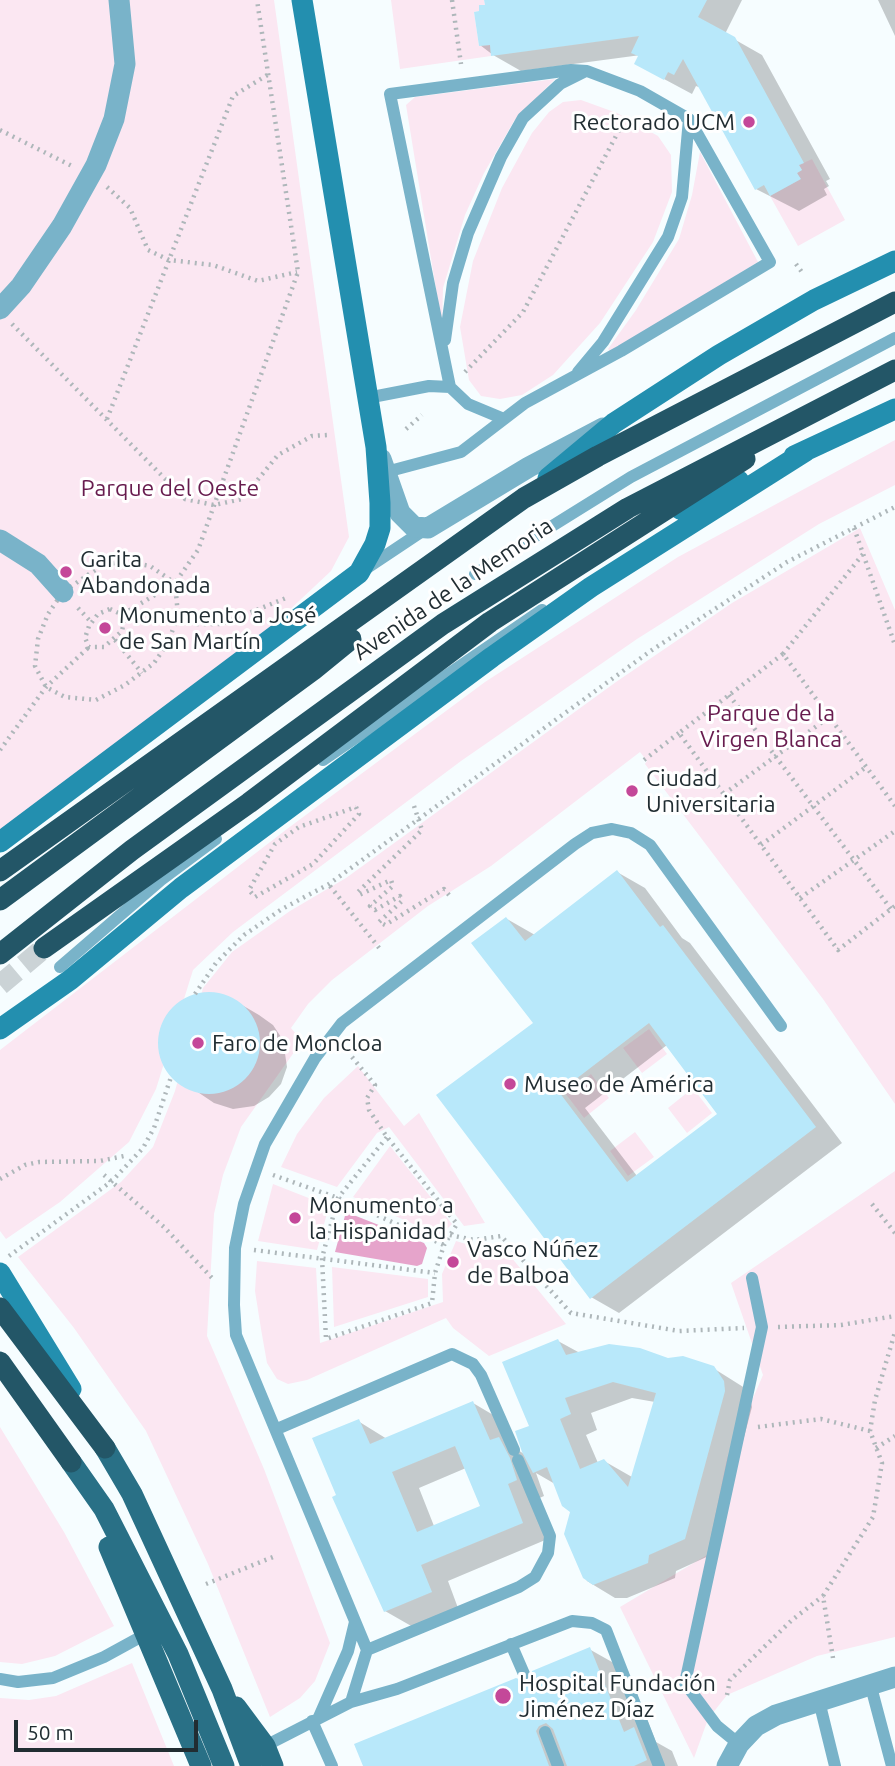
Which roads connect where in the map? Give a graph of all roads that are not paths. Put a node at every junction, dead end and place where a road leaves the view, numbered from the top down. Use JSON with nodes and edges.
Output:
{"nodes":[{"id":1,"x":119,"y":0,"type":"edge"},
{"id":2,"x":302,"y":0,"type":"edge"},
{"id":3,"x":587,"y":71,"type":"junction"},
{"id":4,"x":689,"y":119,"type":"junction"},
{"id":5,"x":895,"y":261,"type":"edge"},
{"id":6,"x":895,"y":302,"type":"edge"},
{"id":7,"x":5,"y":315,"type":"edge"},
{"id":8,"x":895,"y":338,"type":"edge"},
{"id":9,"x":443,"y":352,"type":"junction"},
{"id":10,"x":895,"y":370,"type":"edge"},
{"id":11,"x":573,"y":377,"type":"junction"},
{"id":12,"x":450,"y":387,"type":"junction"},
{"id":13,"x":367,"y":398,"type":"junction"},
{"id":14,"x":824,"y":405,"type":"junction"},
{"id":15,"x":895,"y":410,"type":"edge"},
{"id":16,"x":504,"y":419,"type":"junction"},
{"id":17,"x":614,"y":423,"type":"junction"},
{"id":18,"x":376,"y":447,"type":"junction"},
{"id":19,"x":806,"y":451,"type":"junction"},
{"id":20,"x":386,"y":472,"type":"junction"},
{"id":21,"x":524,"y":498,"type":"junction"},
{"id":22,"x":643,"y":526,"type":"junction"},
{"id":23,"x":428,"y":528,"type":"junction"},
{"id":24,"x":668,"y":538,"type":"junction"},
{"id":25,"x":0,"y":540,"type":"edge"},
{"id":26,"x":359,"y":573,"type":"junction"},
{"id":27,"x":475,"y":574,"type":"dead end"},
{"id":28,"x":399,"y":589,"type":"junction"},
{"id":29,"x":69,"y":599,"type":"road end"},
{"id":30,"x":248,"y":803,"type":"junction"},
{"id":31,"x":227,"y":830,"type":"junction"},
{"id":32,"x":0,"y":842,"type":"edge"},
{"id":33,"x":0,"y":871,"type":"edge"},
{"id":34,"x":0,"y":900,"type":"edge"},
{"id":35,"x":44,"y":948,"type":"tunnel mouth"},
{"id":36,"x":0,"y":954,"type":"edge"},
{"id":37,"x":60,"y":967,"type":"dead end"},
{"id":38,"x":781,"y":1026,"type":"dead end"},
{"id":39,"x":0,"y":1029,"type":"edge"},
{"id":40,"x":0,"y":1273,"type":"edge"},
{"id":41,"x":751,"y":1278,"type":"dead end"},
{"id":42,"x":0,"y":1308,"type":"edge"},
{"id":43,"x":0,"y":1362,"type":"edge"},
{"id":44,"x":277,"y":1429,"type":"junction"},
{"id":45,"x":105,"y":1448,"type":"junction"},
{"id":46,"x":71,"y":1462,"type":"junction"},
{"id":47,"x":355,"y":1622,"type":"junction"},
{"id":48,"x":146,"y":1634,"type":"junction"},
{"id":49,"x":512,"y":1644,"type":"junction"},
{"id":50,"x":367,"y":1650,"type":"junction"},
{"id":51,"x":524,"y":1674,"type":"dead end"},
{"id":52,"x":895,"y":1677,"type":"edge"},
{"id":53,"x":0,"y":1679,"type":"edge"},
{"id":54,"x":870,"y":1684,"type":"junction"},
{"id":55,"x":222,"y":1689,"type":"junction"},
{"id":56,"x":819,"y":1701,"type":"junction"},
{"id":57,"x":351,"y":1702,"type":"junction"},
{"id":58,"x":315,"y":1719,"type":"junction"},
{"id":59,"x":545,"y":1732,"type":"dead end"},
{"id":60,"x":739,"y":1744,"type":"junction"},
{"id":61,"x":265,"y":1746,"type":"junction"},
{"id":62,"x":201,"y":1766,"type":"edge"},
{"id":63,"x":225,"y":1766,"type":"edge"},
{"id":64,"x":251,"y":1766,"type":"edge"},
{"id":65,"x":273,"y":1766,"type":"edge"},
{"id":66,"x":332,"y":1766,"type":"edge"},
{"id":67,"x":558,"y":1766,"type":"edge"},
{"id":68,"x":659,"y":1766,"type":"edge"},
{"id":69,"x":727,"y":1766,"type":"edge"},
{"id":70,"x":835,"y":1766,"type":"edge"},
{"id":71,"x":892,"y":1766,"type":"edge"}],
"edges":[{"from":1,"to":7,"type":"street"},
{"from":2,"to":13,"type":"main road"},
{"from":3,"to":4,"type":"lane"},
{"from":3,"to":9,"type":"lane"},
{"from":3,"to":9,"type":"lane"},
{"from":4,"to":11,"type":"lane"},
{"from":4,"to":11,"type":"lane"},
{"from":5,"to":17,"type":"main road","name":"Avenida de la Memoria"},
{"from":6,"to":21,"type":"highway","name":"Avenida de la Memoria"},
{"from":8,"to":27,"type":"lane"},
{"from":9,"to":12,"type":"lane"},
{"from":10,"to":14,"type":"highway","name":"Avenida de la Memoria"},
{"from":11,"to":16,"type":"lane"},
{"from":12,"to":13,"type":"lane"},
{"from":12,"to":16,"type":"lane"},
{"from":13,"to":18,"type":"main road"},
{"from":14,"to":22,"type":"highway","name":"Avenida de la Memoria"},
{"from":14,"to":36,"type":"highway","name":"Avenida de la Memoria"},
{"from":15,"to":19,"type":"main road","name":"Avenida de la Memoria"},
{"from":16,"to":20,"type":"lane"},
{"from":17,"to":21,"type":"main road","name":"Avenida de la Memoria"},
{"from":17,"to":23,"type":"street","name":"Avenida de la Memoria"},
{"from":18,"to":20,"type":"street"},
{"from":18,"to":26,"type":"main road"},
{"from":19,"to":22,"type":"main road","name":"Avenida de la Memoria"},
{"from":19,"to":24,"type":"main road"},
{"from":20,"to":23,"type":"street"},
{"from":21,"to":28,"type":"highway","name":"Avenida de la Memoria"},
{"from":22,"to":30,"type":"highway","name":"Avenida de la Memoria"},
{"from":23,"to":26,"type":"lane"},
{"from":24,"to":31,"type":"lane"},
{"from":24,"to":39,"type":"main road"},
{"from":25,"to":29,"type":"street"},
{"from":26,"to":32,"type":"main road"},
{"from":28,"to":33,"type":"highway","name":"Avenida de la Memoria"},
{"from":28,"to":34,"type":"highway"},
{"from":30,"to":31,"type":"lane"},
{"from":30,"to":35,"type":"highway","name":"Avenida de la Memoria"},
{"from":31,"to":37,"type":"lane"},
{"from":38,"to":44,"type":"lane"},
{"from":40,"to":45,"type":"main road"},
{"from":41,"to":60,"type":"lane"},
{"from":42,"to":45,"type":"highway"},
{"from":43,"to":46,"type":"highway"},
{"from":44,"to":47,"type":"lane"},
{"from":44,"to":50,"type":"lane"},
{"from":45,"to":55,"type":"main road"},
{"from":46,"to":48,"type":"main road"},
{"from":46,"to":63,"type":"main road"},
{"from":47,"to":50,"type":"lane"},
{"from":47,"to":58,"type":"lane"},
{"from":48,"to":53,"type":"lane"},
{"from":48,"to":62,"type":"main road"},
{"from":49,"to":51,"type":"lane"},
{"from":49,"to":57,"type":"lane"},
{"from":49,"to":68,"type":"lane"},
{"from":50,"to":57,"type":"lane"},
{"from":52,"to":54,"type":"street"},
{"from":54,"to":56,"type":"street"},
{"from":54,"to":71,"type":"lane"},
{"from":55,"to":61,"type":"main road"},
{"from":55,"to":64,"type":"main road"},
{"from":56,"to":60,"type":"street"},
{"from":56,"to":70,"type":"lane"},
{"from":57,"to":58,"type":"lane"},
{"from":58,"to":61,"type":"lane"},
{"from":58,"to":66,"type":"lane"},
{"from":59,"to":67,"type":"lane"},
{"from":60,"to":69,"type":"street"},
{"from":61,"to":65,"type":"main road"}]}
